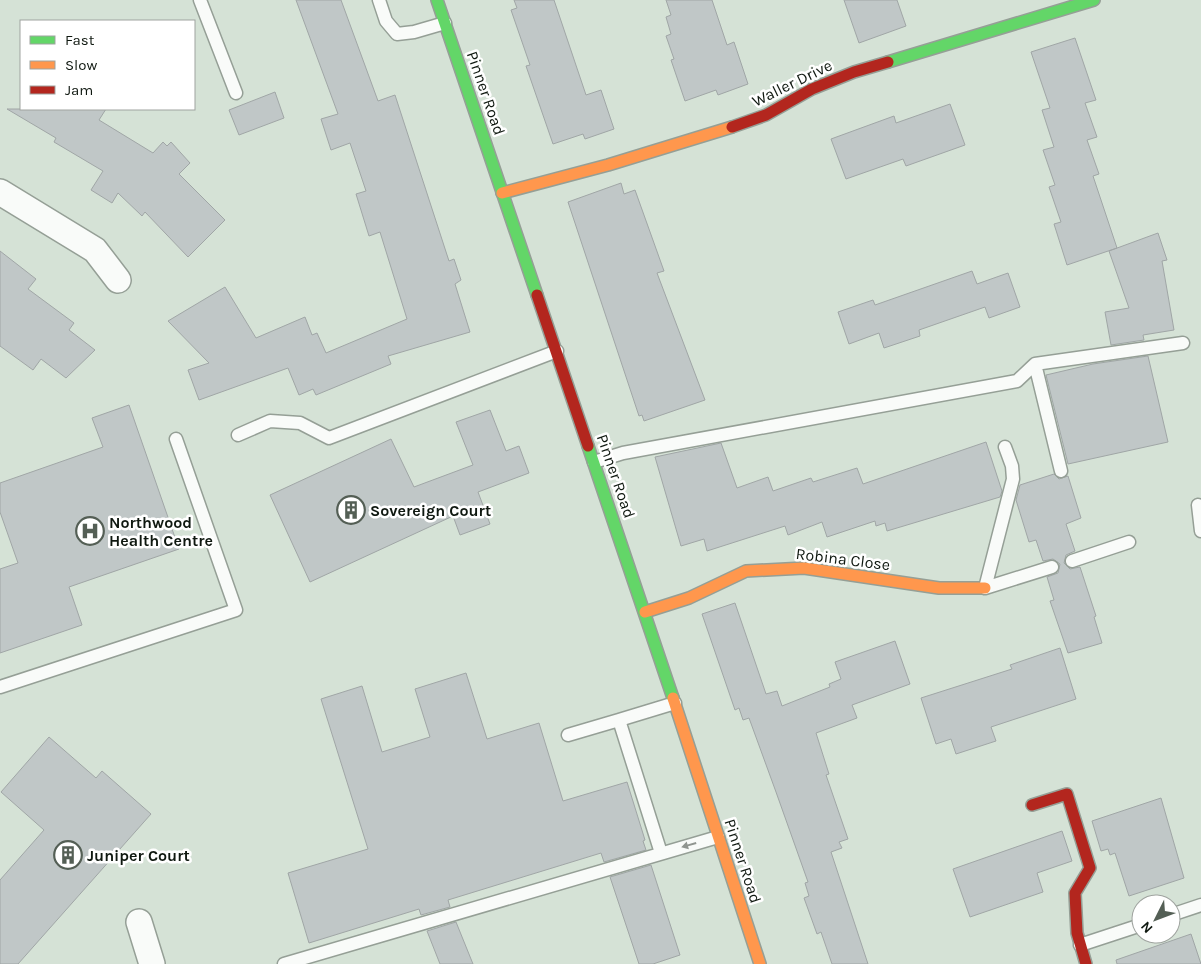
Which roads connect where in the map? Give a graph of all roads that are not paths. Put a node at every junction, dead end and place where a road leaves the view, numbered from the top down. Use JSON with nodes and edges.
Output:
{"nodes":[{"id":1,"x":200,"y":0,"type":"edge"},
{"id":2,"x":379,"y":0,"type":"edge"},
{"id":3,"x":438,"y":0,"type":"edge"},
{"id":4,"x":1094,"y":0,"type":"edge"},
{"id":5,"x":445,"y":22,"type":"junction"},
{"id":6,"x":236,"y":93,"type":"dead end"},
{"id":7,"x":0,"y":192,"type":"edge"},
{"id":8,"x":502,"y":193,"type":"junction"},
{"id":9,"x":118,"y":280,"type":"dead end"},
{"id":10,"x":1183,"y":343,"type":"dead end"},
{"id":11,"x":557,"y":351,"type":"junction"},
{"id":12,"x":1034,"y":364,"type":"junction"},
{"id":13,"x":238,"y":435,"type":"dead end"},
{"id":14,"x":176,"y":439,"type":"dead end"},
{"id":15,"x":1005,"y":447,"type":"dead end"},
{"id":16,"x":594,"y":462,"type":"junction"},
{"id":17,"x":1061,"y":470,"type":"dead end"},
{"id":18,"x":1198,"y":505,"type":"dead end"},
{"id":19,"x":1201,"y":531,"type":"edge"},
{"id":20,"x":1129,"y":542,"type":"dead end"},
{"id":21,"x":1072,"y":561,"type":"dead end"},
{"id":22,"x":1052,"y":567,"type":"dead end"},
{"id":23,"x":985,"y":588,"type":"junction"},
{"id":24,"x":645,"y":612,"type":"junction"},
{"id":25,"x":0,"y":687,"type":"edge"},
{"id":26,"x":675,"y":703,"type":"junction"},
{"id":27,"x":619,"y":720,"type":"junction"},
{"id":28,"x":568,"y":736,"type":"dead end"},
{"id":29,"x":1032,"y":806,"type":"dead end"},
{"id":30,"x":718,"y":837,"type":"junction"},
{"id":31,"x":661,"y":853,"type":"junction"},
{"id":32,"x":1201,"y":905,"type":"edge"},
{"id":33,"x":1181,"y":912,"type":"edge"},
{"id":34,"x":140,"y":922,"type":"dead end"},
{"id":35,"x":1131,"y":928,"type":"edge"},
{"id":36,"x":1080,"y":945,"type":"junction"},
{"id":37,"x":152,"y":964,"type":"edge"},
{"id":38,"x":284,"y":964,"type":"edge"},
{"id":39,"x":760,"y":964,"type":"edge"},
{"id":40,"x":1086,"y":964,"type":"edge"}],
"edges":[{"from":1,"to":6,"type":"lane"},
{"from":2,"to":5,"type":"lane"},
{"from":3,"to":5,"type":"street","name":"Pinner Road"},
{"from":4,"to":8,"type":"street","name":"Waller Drive"},
{"from":5,"to":8,"type":"street","name":"Pinner Road"},
{"from":7,"to":9,"type":"street"},
{"from":8,"to":11,"type":"street","name":"Pinner Road"},
{"from":10,"to":12,"type":"lane"},
{"from":11,"to":13,"type":"lane"},
{"from":11,"to":16,"type":"street","name":"Pinner Road"},
{"from":12,"to":16,"type":"lane"},
{"from":12,"to":17,"type":"lane"},
{"from":14,"to":25,"type":"lane"},
{"from":15,"to":23,"type":"lane"},
{"from":16,"to":24,"type":"street","name":"Pinner Road"},
{"from":18,"to":19,"type":"lane"},
{"from":20,"to":21,"type":"lane"},
{"from":22,"to":23,"type":"lane"},
{"from":23,"to":24,"type":"street","name":"Robina Close"},
{"from":24,"to":26,"type":"street","name":"Pinner Road"},
{"from":26,"to":27,"type":"lane"},
{"from":26,"to":30,"type":"street","name":"Pinner Road"},
{"from":27,"to":28,"type":"lane"},
{"from":27,"to":31,"type":"lane"},
{"from":29,"to":36,"type":"street"},
{"from":30,"to":31,"type":"lane","one_way":true},
{"from":30,"to":39,"type":"street","name":"Pinner Road"},
{"from":31,"to":38,"type":"lane"},
{"from":32,"to":33,"type":"lane"},
{"from":34,"to":37,"type":"street"},
{"from":35,"to":36,"type":"lane"},
{"from":36,"to":40,"type":"street"}]}
